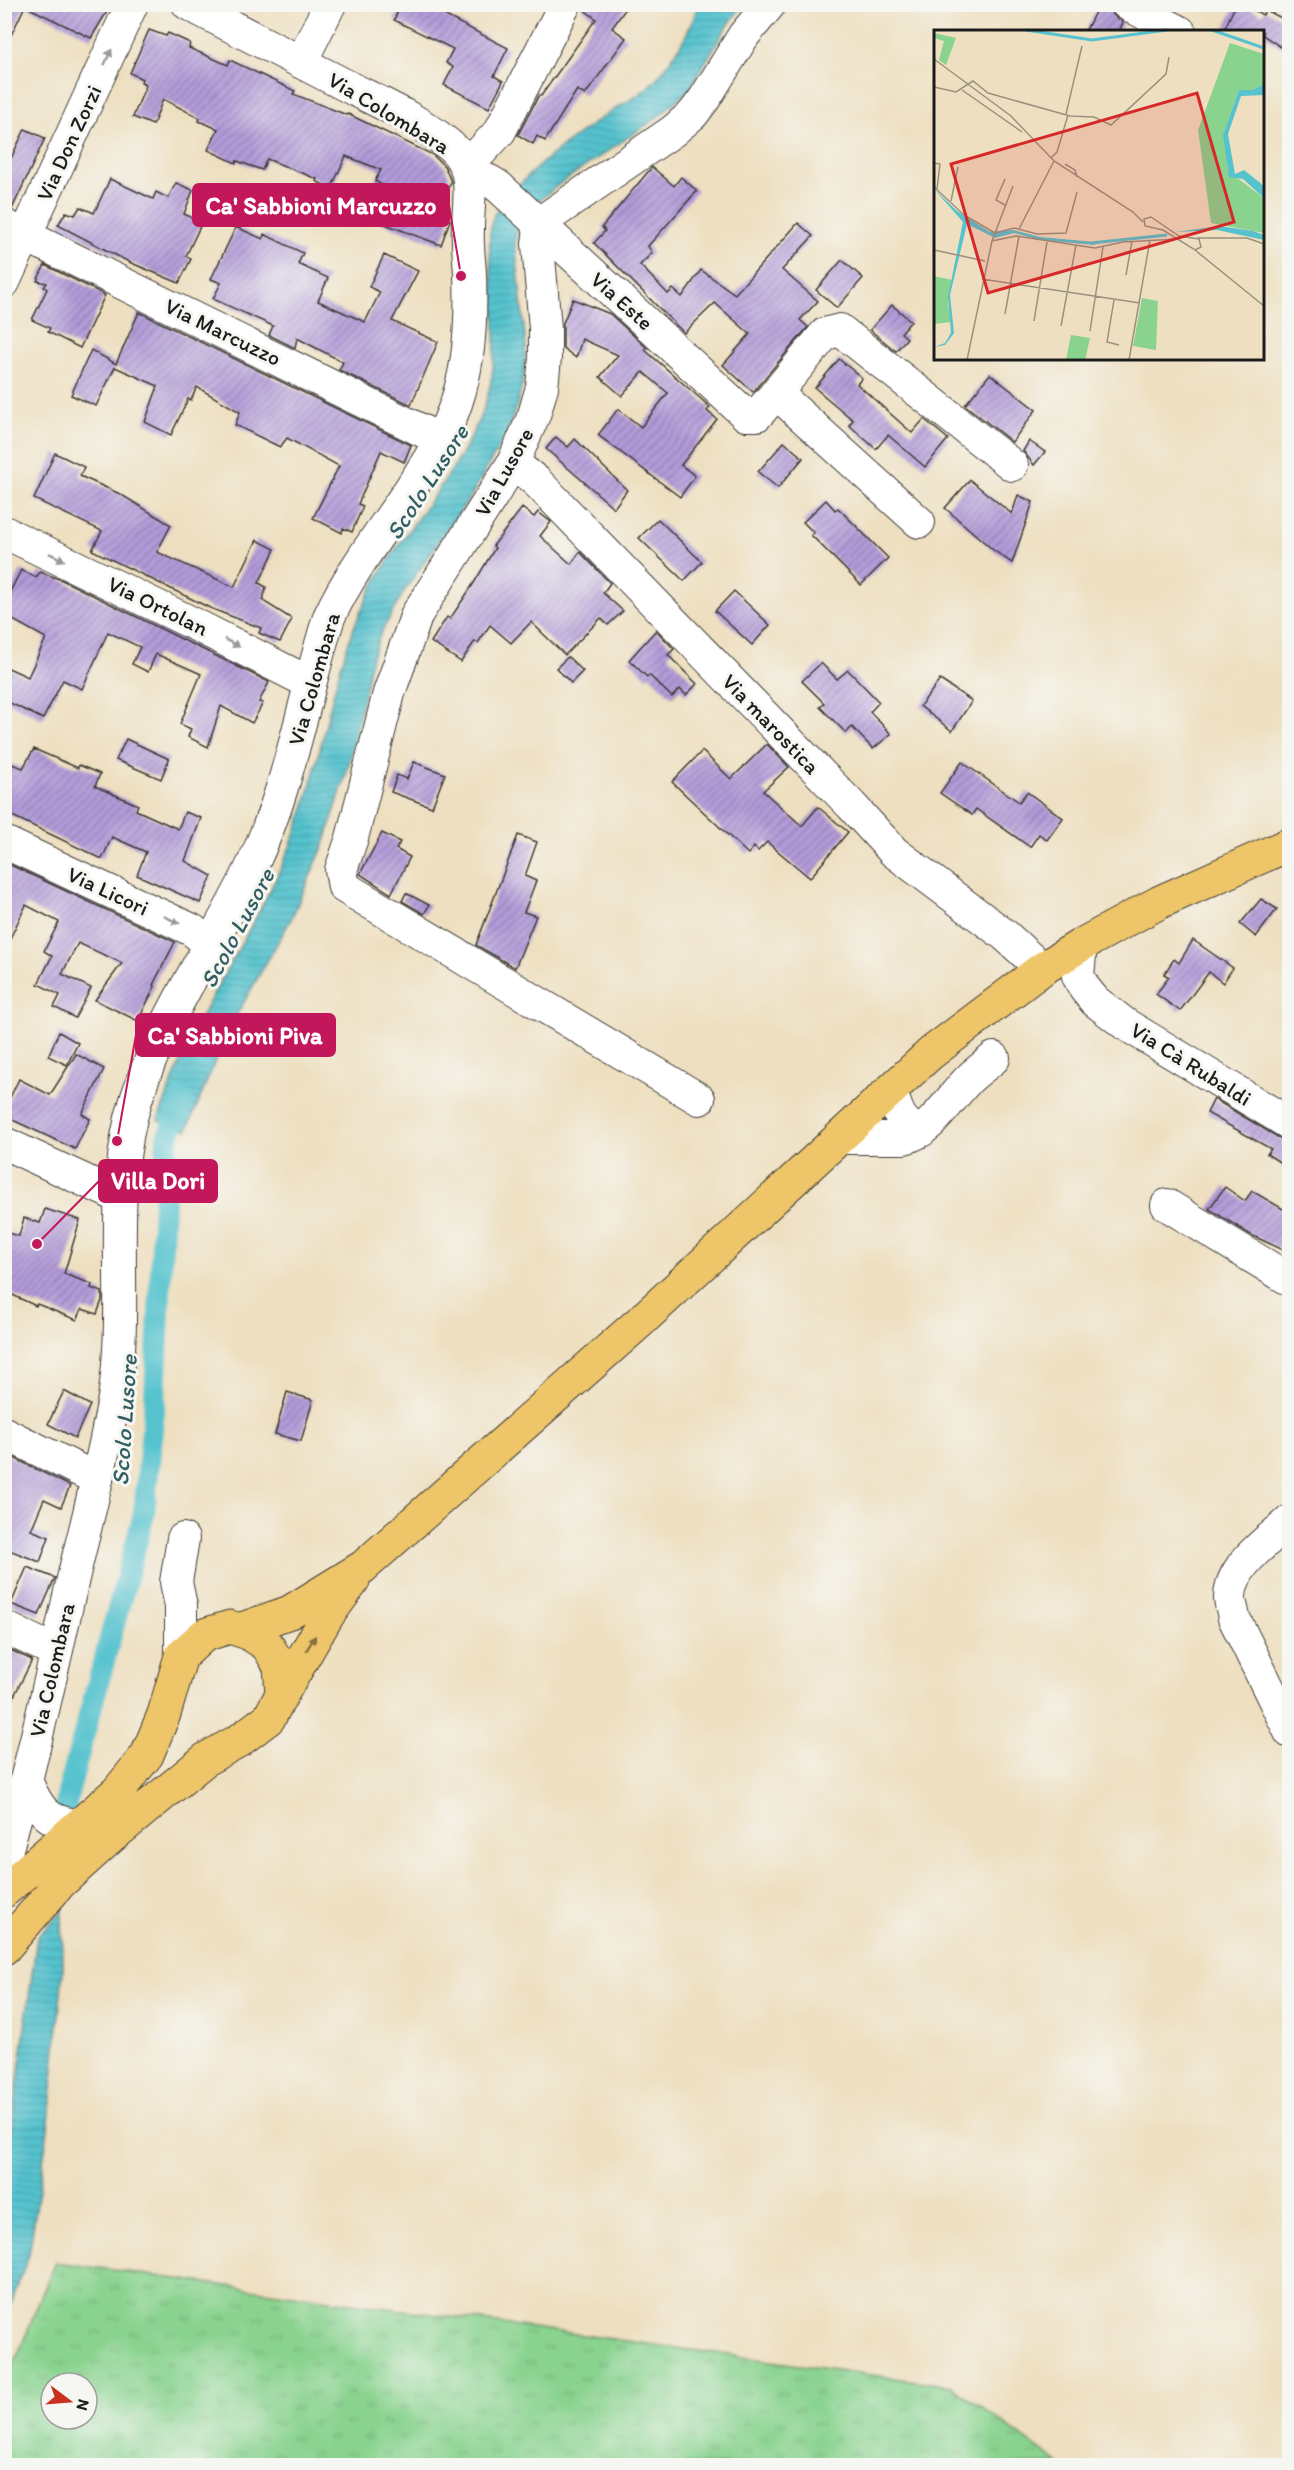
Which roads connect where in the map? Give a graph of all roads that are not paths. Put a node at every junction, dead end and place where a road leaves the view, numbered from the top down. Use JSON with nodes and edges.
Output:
{"nodes":[{"id":1,"x":132,"y":4,"type":"edge"},
{"id":2,"x":188,"y":4,"type":"edge"},
{"id":3,"x":330,"y":4,"type":"edge"},
{"id":4,"x":565,"y":4,"type":"edge"},
{"id":5,"x":770,"y":4,"type":"edge"},
{"id":6,"x":1127,"y":4,"type":"edge"},
{"id":7,"x":1176,"y":30,"type":"edge"},
{"id":8,"x":301,"y":62,"type":"junction"},
{"id":9,"x":467,"y":172,"type":"junction"},
{"id":10,"x":536,"y":223,"type":"junction"},
{"id":11,"x":15,"y":231,"type":"edge"},
{"id":12,"x":4,"y":282,"type":"edge"},
{"id":13,"x":771,"y":399,"type":"junction"},
{"id":14,"x":441,"y":440,"type":"junction"},
{"id":15,"x":513,"y":463,"type":"junction"},
{"id":16,"x":1012,"y":465,"type":"dead end"},
{"id":17,"x":919,"y":522,"type":"dead end"},
{"id":18,"x":4,"y":532,"type":"edge"},
{"id":19,"x":310,"y":683,"type":"junction"},
{"id":20,"x":4,"y":842,"type":"edge"},
{"id":21,"x":1290,"y":844,"type":"edge"},
{"id":22,"x":210,"y":944,"type":"junction"},
{"id":23,"x":1081,"y":945,"type":"junction"},
{"id":24,"x":1042,"y":969,"type":"junction"},
{"id":25,"x":994,"y":1058,"type":"dead end"},
{"id":26,"x":891,"y":1091,"type":"junction"},
{"id":27,"x":699,"y":1099,"type":"dead end"},
{"id":28,"x":1290,"y":1124,"type":"edge"},
{"id":29,"x":921,"y":1131,"type":"junction"},
{"id":30,"x":839,"y":1138,"type":"junction"},
{"id":31,"x":4,"y":1143,"type":"edge"},
{"id":32,"x":120,"y":1197,"type":"junction"},
{"id":33,"x":1167,"y":1205,"type":"dead end"},
{"id":34,"x":1290,"y":1280,"type":"edge"},
{"id":35,"x":4,"y":1433,"type":"edge"},
{"id":36,"x":97,"y":1479,"type":"junction"},
{"id":37,"x":1290,"y":1521,"type":"edge"},
{"id":38,"x":183,"y":1539,"type":"dead end"},
{"id":39,"x":363,"y":1567,"type":"junction"},
{"id":40,"x":181,"y":1606,"type":"junction"},
{"id":41,"x":4,"y":1627,"type":"edge"},
{"id":42,"x":235,"y":1629,"type":"junction"},
{"id":43,"x":57,"y":1649,"type":"junction"},
{"id":44,"x":181,"y":1656,"type":"junction"},
{"id":45,"x":282,"y":1694,"type":"junction"},
{"id":46,"x":1290,"y":1732,"type":"edge"},
{"id":47,"x":26,"y":1780,"type":"junction"},
{"id":48,"x":67,"y":1822,"type":"junction"},
{"id":49,"x":4,"y":1862,"type":"edge"},
{"id":50,"x":4,"y":1892,"type":"edge"},
{"id":51,"x":11,"y":1939,"type":"edge"}],
"edges":[{"from":11,"to":1,"type":"street","name":"Via Don Zorzi","one_way":true},
{"from":2,"to":8,"type":"street","name":"Via Colombara"},
{"from":3,"to":8,"type":"street"},
{"from":4,"to":9,"type":"street"},
{"from":5,"to":10,"type":"street"},
{"from":6,"to":7,"type":"street"},
{"from":8,"to":9,"type":"street","name":"Via Colombara"},
{"from":9,"to":10,"type":"street","name":"Via Este"},
{"from":9,"to":14,"type":"street","name":"Via Colombara"},
{"from":10,"to":13,"type":"street","name":"Via Este"},
{"from":10,"to":15,"type":"street","name":"Via Lusore"},
{"from":11,"to":12,"type":"street","name":"Via Don Zorzi"},
{"from":11,"to":14,"type":"street","name":"Via Marcuzzo"},
{"from":13,"to":16,"type":"street","name":"Via Este"},
{"from":13,"to":17,"type":"street"},
{"from":14,"to":19,"type":"street","name":"Via Colombara"},
{"from":15,"to":24,"type":"street","name":"Via marostica"},
{"from":15,"to":27,"type":"street","name":"Via Lusore"},
{"from":18,"to":19,"type":"street","name":"Via Ortolan","one_way":true},
{"from":19,"to":22,"type":"street","name":"Via Colombara"},
{"from":20,"to":22,"type":"street","name":"Via Licori","one_way":true},
{"from":21,"to":23,"type":"main road"},
{"from":22,"to":32,"type":"street","name":"Via Colombara"},
{"from":23,"to":24,"type":"main road"},
{"from":23,"to":28,"type":"street","name":"Via Cà Rubaldi"},
{"from":24,"to":26,"type":"main road"},
{"from":25,"to":29,"type":"street"},
{"from":26,"to":29,"type":"street"},
{"from":26,"to":30,"type":"main road"},
{"from":29,"to":30,"type":"street"},
{"from":30,"to":39,"type":"main road"},
{"from":31,"to":32,"type":"street"},
{"from":32,"to":36,"type":"street","name":"Via Colombara"},
{"from":33,"to":34,"type":"street"},
{"from":35,"to":36,"type":"street"},
{"from":36,"to":43,"type":"street","name":"Via Colombara"},
{"from":37,"to":46,"type":"street"},
{"from":38,"to":40,"type":"street"},
{"from":39,"to":42,"type":"main road"},
{"from":45,"to":39,"type":"main road","one_way":true},
{"from":40,"to":42,"type":"street"},
{"from":40,"to":44,"type":"street"},
{"from":41,"to":43,"type":"street"},
{"from":42,"to":44,"type":"main road"},
{"from":42,"to":45,"type":"main road"},
{"from":43,"to":47,"type":"street","name":"Via Colombara"},
{"from":44,"to":48,"type":"main road"},
{"from":45,"to":51,"type":"main road"},
{"from":47,"to":48,"type":"street"},
{"from":47,"to":49,"type":"street","name":"Via Colombara"},
{"from":48,"to":50,"type":"main road"}]}
